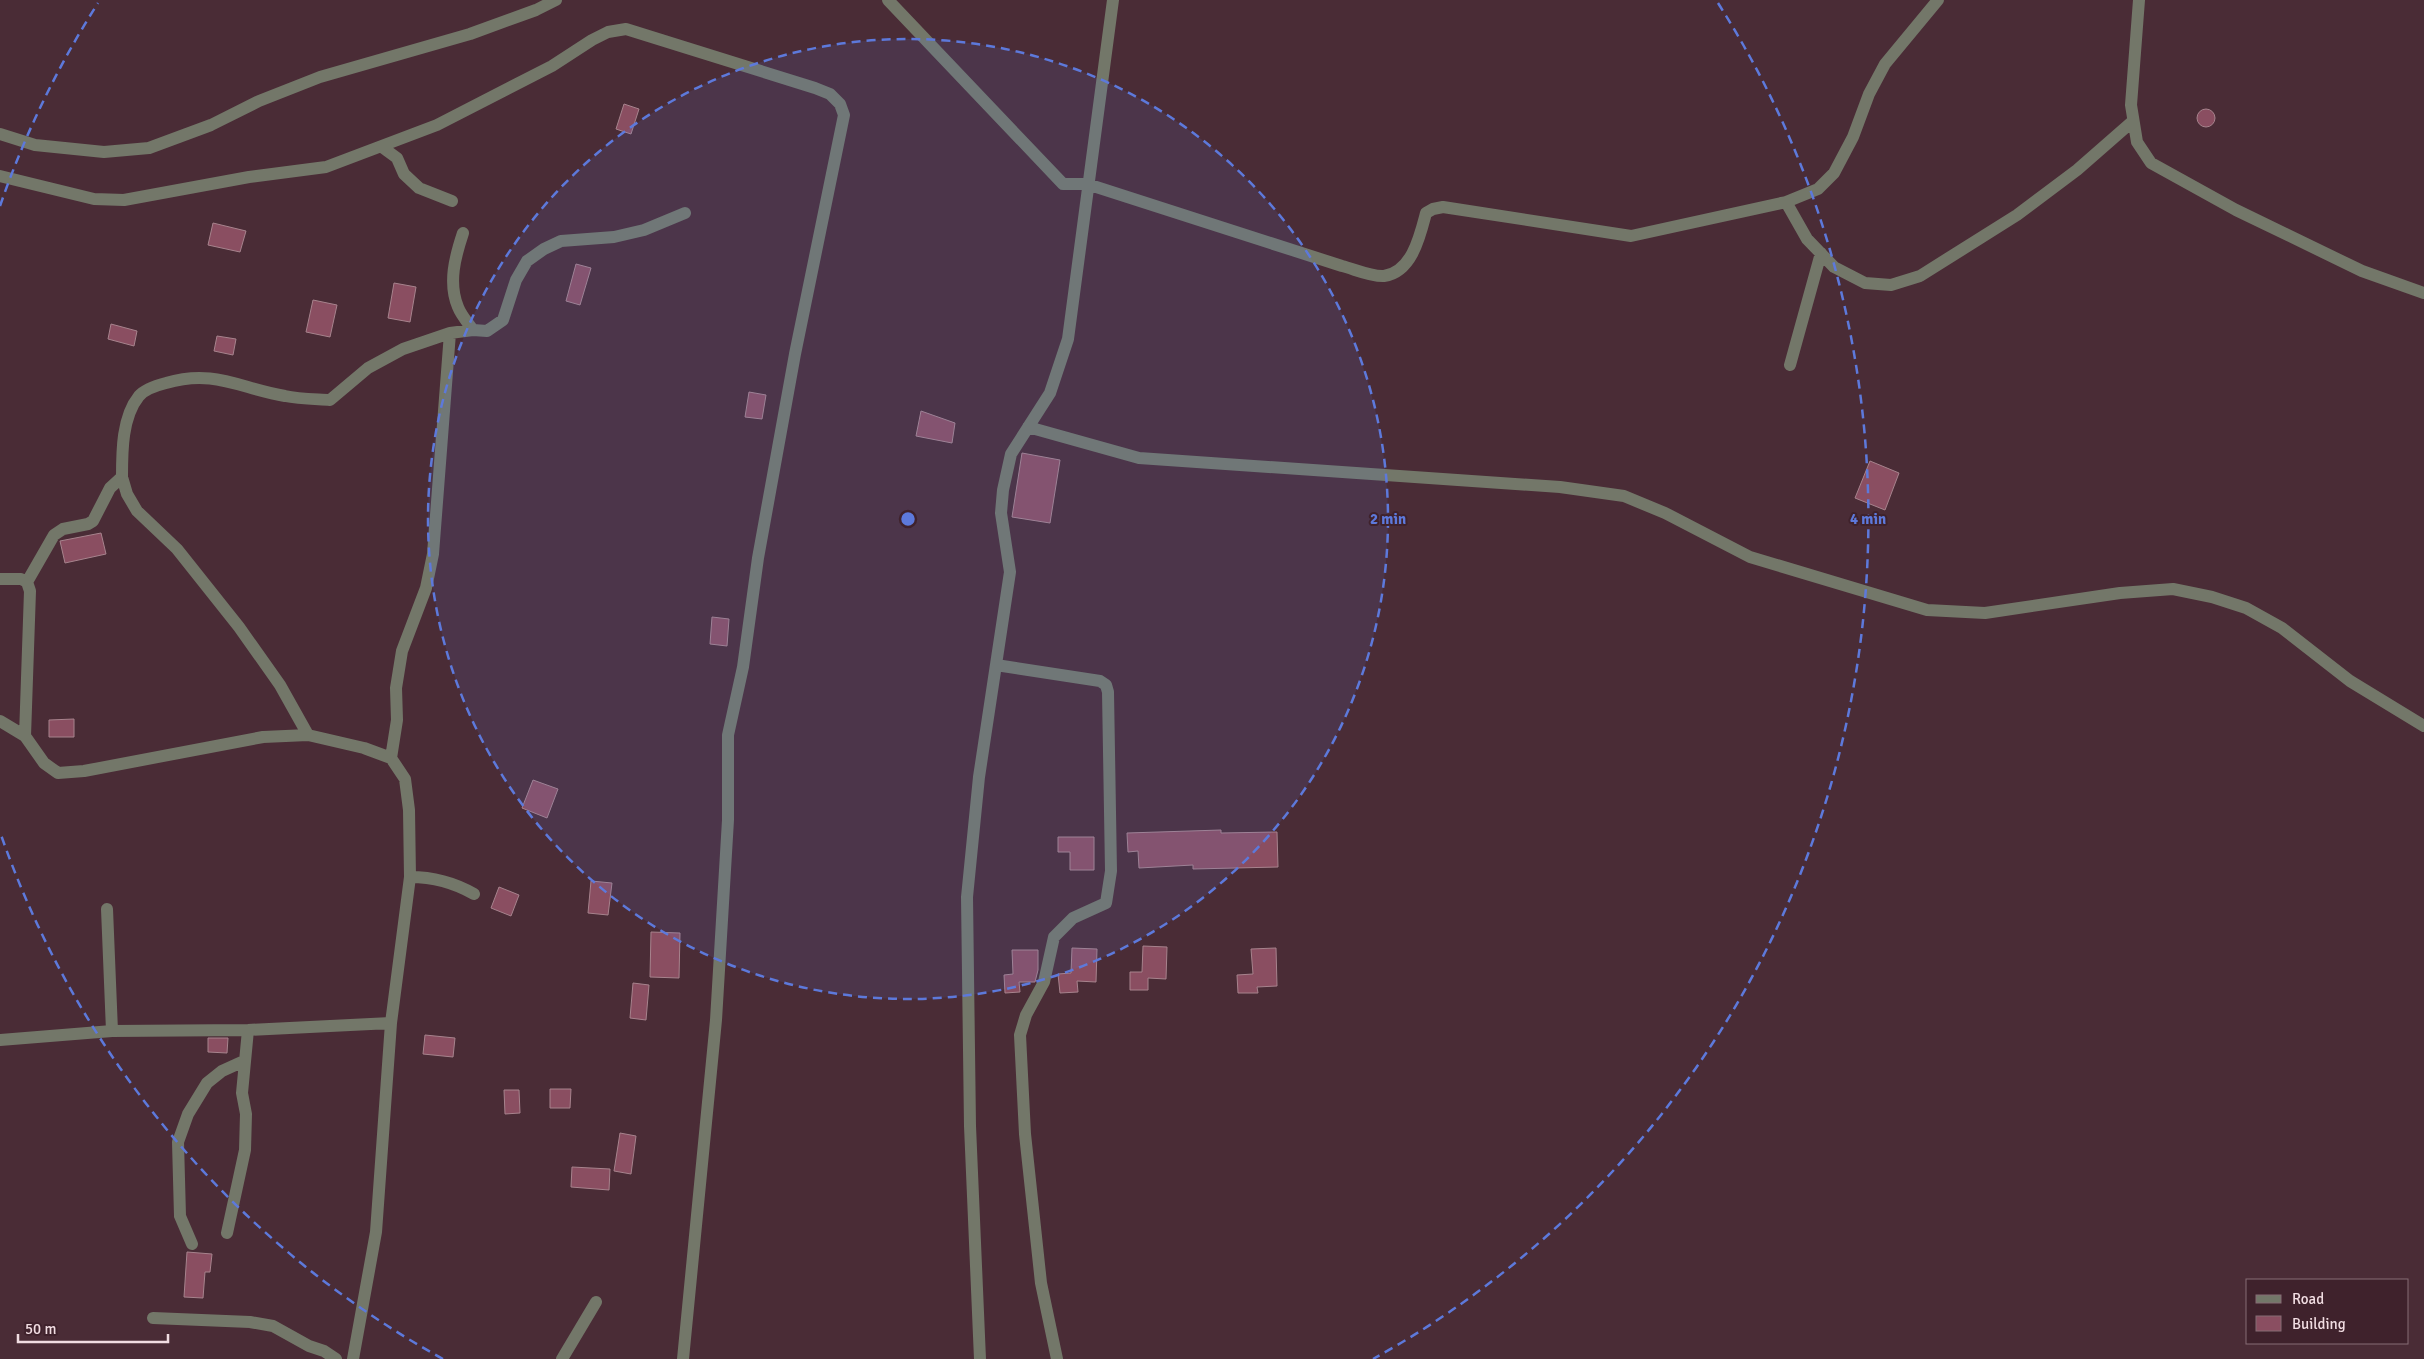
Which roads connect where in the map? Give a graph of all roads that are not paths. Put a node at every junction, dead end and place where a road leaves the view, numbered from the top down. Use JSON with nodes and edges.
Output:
{"nodes":[{"id":1,"x":556,"y":0,"type":"edge"},
{"id":2,"x":888,"y":0,"type":"edge"},
{"id":3,"x":1113,"y":0,"type":"edge"},
{"id":4,"x":1938,"y":0,"type":"edge"},
{"id":5,"x":2139,"y":0,"type":"edge"},
{"id":6,"x":2133,"y":122,"type":"junction"},
{"id":7,"x":0,"y":134,"type":"edge"},
{"id":8,"x":382,"y":147,"type":"junction"},
{"id":9,"x":0,"y":176,"type":"edge"},
{"id":10,"x":1088,"y":184,"type":"junction"},
{"id":11,"x":452,"y":201,"type":"dead end"},
{"id":12,"x":1786,"y":202,"type":"junction"},
{"id":13,"x":684,"y":213,"type":"dead end"},
{"id":14,"x":463,"y":234,"type":"dead end"},
{"id":15,"x":1821,"y":253,"type":"junction"},
{"id":16,"x":2424,"y":293,"type":"edge"},
{"id":17,"x":473,"y":330,"type":"junction"},
{"id":18,"x":450,"y":333,"type":"junction"},
{"id":19,"x":1790,"y":365,"type":"dead end"},
{"id":20,"x":1028,"y":427,"type":"junction"},
{"id":21,"x":122,"y":477,"type":"junction"},
{"id":22,"x":0,"y":579,"type":"edge"},
{"id":23,"x":27,"y":582,"type":"junction"},
{"id":24,"x":996,"y":665,"type":"junction"},
{"id":25,"x":0,"y":721,"type":"edge"},
{"id":26,"x":2424,"y":726,"type":"edge"},
{"id":27,"x":25,"y":736,"type":"junction"},
{"id":28,"x":308,"y":736,"type":"junction"},
{"id":29,"x":391,"y":758,"type":"junction"},
{"id":30,"x":410,"y":877,"type":"junction"},
{"id":31,"x":474,"y":894,"type":"dead end"},
{"id":32,"x":107,"y":909,"type":"dead end"},
{"id":33,"x":391,"y":1023,"type":"junction"},
{"id":34,"x":248,"y":1030,"type":"junction"},
{"id":35,"x":112,"y":1031,"type":"junction"},
{"id":36,"x":0,"y":1040,"type":"edge"},
{"id":37,"x":244,"y":1061,"type":"junction"},
{"id":38,"x":227,"y":1233,"type":"dead end"},
{"id":39,"x":192,"y":1244,"type":"dead end"},
{"id":40,"x":596,"y":1302,"type":"dead end"},
{"id":41,"x":152,"y":1318,"type":"dead end"},
{"id":42,"x":336,"y":1359,"type":"edge"},
{"id":43,"x":353,"y":1359,"type":"edge"},
{"id":44,"x":562,"y":1359,"type":"edge"},
{"id":45,"x":683,"y":1359,"type":"edge"},
{"id":46,"x":980,"y":1359,"type":"edge"},
{"id":47,"x":1057,"y":1359,"type":"edge"}],
"edges":[{"from":1,"to":7,"type":"street"},
{"from":2,"to":10,"type":"street"},
{"from":3,"to":10,"type":"street"},
{"from":4,"to":12,"type":"street"},
{"from":5,"to":6,"type":"street"},
{"from":6,"to":15,"type":"street"},
{"from":6,"to":16,"type":"street"},
{"from":8,"to":9,"type":"street"},
{"from":8,"to":11,"type":"street"},
{"from":8,"to":45,"type":"street"},
{"from":10,"to":12,"type":"street"},
{"from":10,"to":20,"type":"street"},
{"from":12,"to":15,"type":"street"},
{"from":13,"to":17,"type":"street"},
{"from":14,"to":17,"type":"street"},
{"from":15,"to":19,"type":"street"},
{"from":17,"to":18,"type":"street"},
{"from":18,"to":21,"type":"street"},
{"from":18,"to":29,"type":"street"},
{"from":20,"to":24,"type":"street"},
{"from":20,"to":26,"type":"street"},
{"from":21,"to":23,"type":"street"},
{"from":21,"to":28,"type":"street"},
{"from":22,"to":23,"type":"street"},
{"from":23,"to":27,"type":"street"},
{"from":24,"to":46,"type":"street"},
{"from":24,"to":47,"type":"street"},
{"from":25,"to":27,"type":"street"},
{"from":27,"to":28,"type":"street"},
{"from":28,"to":29,"type":"street"},
{"from":29,"to":30,"type":"street"},
{"from":30,"to":31,"type":"street"},
{"from":30,"to":33,"type":"street"},
{"from":32,"to":35,"type":"street"},
{"from":33,"to":34,"type":"street"},
{"from":33,"to":43,"type":"street"},
{"from":34,"to":35,"type":"street"},
{"from":34,"to":37,"type":"street"},
{"from":35,"to":36,"type":"street"},
{"from":37,"to":38,"type":"street"},
{"from":37,"to":39,"type":"street"},
{"from":40,"to":44,"type":"street"},
{"from":41,"to":42,"type":"street"}]}
